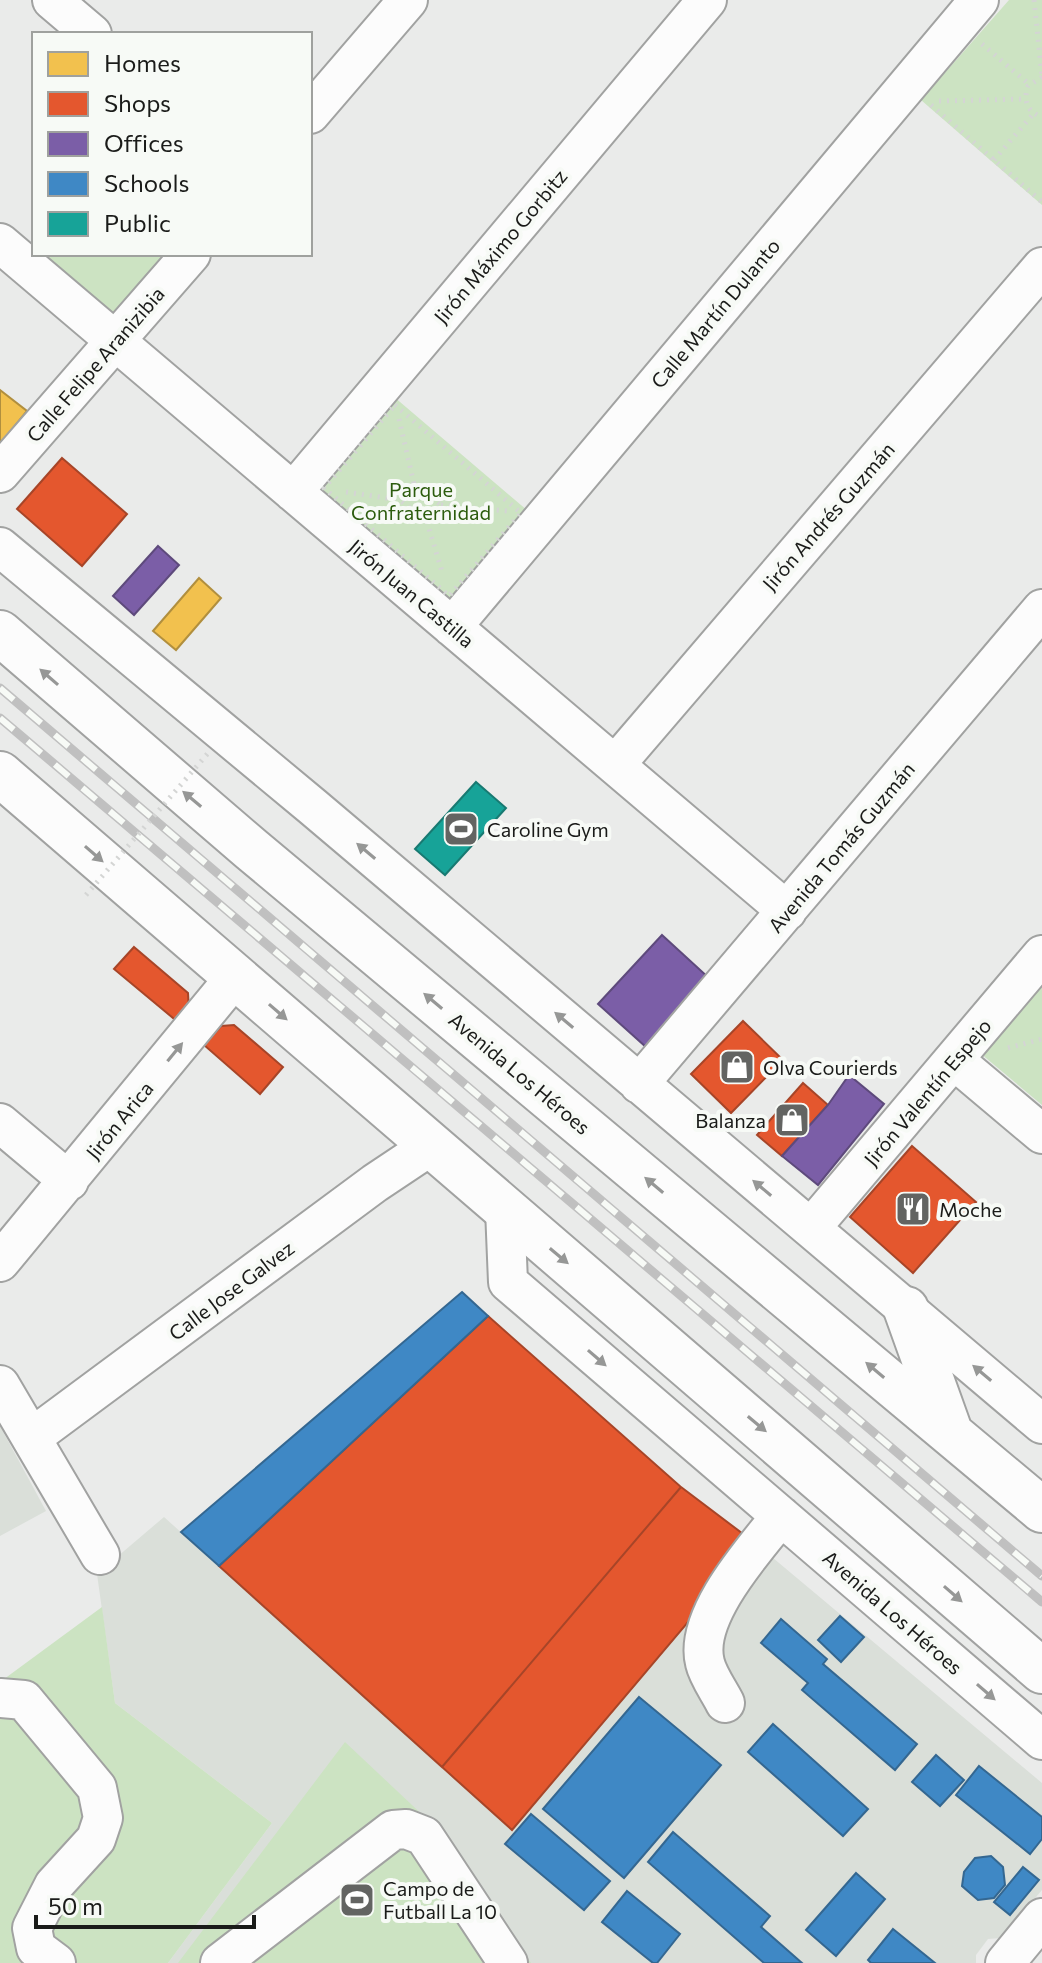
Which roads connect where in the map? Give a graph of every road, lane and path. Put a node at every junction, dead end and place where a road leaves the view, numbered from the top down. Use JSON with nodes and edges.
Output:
{"nodes":[{"id":1,"x":52,"y":0,"type":"edge"},
{"id":2,"x":707,"y":0,"type":"edge"},
{"id":3,"x":979,"y":0,"type":"edge"},
{"id":4,"x":1034,"y":0,"type":"edge"},
{"id":5,"x":391,"y":6,"type":"edge"},
{"id":6,"x":90,"y":32,"type":"edge"},
{"id":7,"x":977,"y":40,"type":"dead end"},
{"id":8,"x":1042,"y":76,"type":"edge"},
{"id":9,"x":1030,"y":85,"type":"junction"},
{"id":10,"x":1026,"y":99,"type":"junction"},
{"id":11,"x":312,"y":111,"type":"edge"},
{"id":12,"x":1034,"y":113,"type":"junction"},
{"id":13,"x":1042,"y":117,"type":"edge"},
{"id":14,"x":994,"y":160,"type":"junction"},
{"id":15,"x":1042,"y":202,"type":"edge"},
{"id":16,"x":0,"y":243,"type":"edge"},
{"id":17,"x":189,"y":256,"type":"edge"},
{"id":18,"x":1042,"y":267,"type":"edge"},
{"id":19,"x":116,"y":342,"type":"junction"},
{"id":20,"x":387,"y":398,"type":"junction"},
{"id":21,"x":0,"y":473,"type":"edge"},
{"id":22,"x":414,"y":484,"type":"junction"},
{"id":23,"x":293,"y":492,"type":"junction"},
{"id":24,"x":441,"y":505,"type":"junction"},
{"id":25,"x":528,"y":519,"type":"junction"},
{"id":26,"x":0,"y":547,"type":"edge"},
{"id":27,"x":1042,"y":609,"type":"edge"},
{"id":28,"x":452,"y":627,"type":"junction"},
{"id":29,"x":0,"y":633,"type":"edge"},
{"id":30,"x":209,"y":752,"type":"dead end"},
{"id":31,"x":615,"y":765,"type":"junction"},
{"id":32,"x":0,"y":774,"type":"edge"},
{"id":33,"x":86,"y":895,"type":"dead end"},
{"id":34,"x":787,"y":911,"type":"junction"},
{"id":35,"x":1042,"y":955,"type":"edge"},
{"id":36,"x":236,"y":976,"type":"junction"},
{"id":37,"x":954,"y":1060,"type":"junction"},
{"id":38,"x":639,"y":1084,"type":"junction"},
{"id":39,"x":0,"y":1123,"type":"edge"},
{"id":40,"x":1042,"y":1134,"type":"edge"},
{"id":41,"x":432,"y":1145,"type":"junction"},
{"id":42,"x":69,"y":1181,"type":"junction"},
{"id":43,"x":505,"y":1209,"type":"junction"},
{"id":44,"x":811,"y":1228,"type":"junction"},
{"id":45,"x":0,"y":1262,"type":"edge"},
{"id":46,"x":906,"y":1309,"type":"junction"},
{"id":47,"x":0,"y":1385,"type":"edge"},
{"id":48,"x":1042,"y":1424,"type":"edge"},
{"id":49,"x":949,"y":1432,"type":"junction"},
{"id":50,"x":31,"y":1438,"type":"junction"},
{"id":51,"x":1042,"y":1510,"type":"edge"},
{"id":52,"x":781,"y":1516,"type":"junction"},
{"id":53,"x":100,"y":1555,"type":"dead end"},
{"id":54,"x":1042,"y":1671,"type":"edge"},
{"id":55,"x":0,"y":1698,"type":"edge"},
{"id":56,"x":725,"y":1703,"type":"dead end"},
{"id":57,"x":1042,"y":1740,"type":"edge"},
{"id":58,"x":1042,"y":1918,"type":"edge"},
{"id":59,"x":56,"y":1963,"type":"edge"},
{"id":60,"x":220,"y":1963,"type":"edge"},
{"id":61,"x":508,"y":1963,"type":"edge"},
{"id":62,"x":1005,"y":1963,"type":"edge"}],
"edges":[{"from":1,"to":6,"type":"street"},
{"from":2,"to":20,"type":"street","name":"Jirón Máximo Gorbitz"},
{"from":3,"to":25,"type":"street","name":"Calle Martín Dulanto"},
{"from":4,"to":8,"type":"path"},
{"from":5,"to":11,"type":"street"},
{"from":7,"to":9,"type":"path"},
{"from":8,"to":9,"type":"path"},
{"from":9,"to":10,"type":"path"},
{"from":10,"to":12,"type":"path"},
{"from":10,"to":14,"type":"path"},
{"from":12,"to":13,"type":"path"},
{"from":12,"to":14,"type":"path"},
{"from":14,"to":15,"type":"path"},
{"from":16,"to":19,"type":"street","name":"Jirón Juan Castilla"},
{"from":17,"to":19,"type":"street","name":"Calle Felipe Aranizibia"},
{"from":18,"to":31,"type":"street","name":"Jirón Andrés Guzmán"},
{"from":19,"to":21,"type":"street","name":"Calle Felipe Aranizibia"},
{"from":19,"to":23,"type":"street","name":"Jirón Juan Castilla"},
{"from":20,"to":22,"type":"path"},
{"from":20,"to":23,"type":"street","name":"Jirón Máximo Gorbitz"},
{"from":20,"to":25,"type":"path"},
{"from":20,"to":25,"type":"path"},
{"from":22,"to":24,"type":"path"},
{"from":22,"to":24,"type":"path"},
{"from":23,"to":28,"type":"street","name":"Jirón Juan Castilla"},
{"from":24,"to":25,"type":"path"},
{"from":25,"to":28,"type":"street","name":"Calle Martín Dulanto"},
{"from":38,"to":26,"type":"street","one_way":true},
{"from":27,"to":34,"type":"street","name":"Avenida Tomás Guzmán"},
{"from":28,"to":31,"type":"street","name":"Jirón Juan Castilla"},
{"from":49,"to":29,"type":"main road","name":"Avenida Los Héroes","one_way":true},
{"from":30,"to":33,"type":"path","bridge":true},
{"from":31,"to":34,"type":"street","name":"Jirón Juan Castilla"},
{"from":32,"to":36,"type":"main road","one_way":true},
{"from":34,"to":38,"type":"street","name":"Avenida Tomás Guzmán"},
{"from":35,"to":37,"type":"street","name":"Jirón Valentín Espejo"},
{"from":36,"to":41,"type":"main road","one_way":true},
{"from":42,"to":36,"type":"street","name":"Jirón Arica","one_way":true},
{"from":37,"to":40,"type":"street"},
{"from":37,"to":44,"type":"street","name":"Jirón Valentín Espejo"},
{"from":44,"to":38,"type":"street","one_way":true},
{"from":39,"to":42,"type":"street"},
{"from":41,"to":43,"type":"main road"},
{"from":41,"to":50,"type":"street","name":"Calle Jose Galvez"},
{"from":42,"to":45,"type":"street","name":"Jirón Arica"},
{"from":43,"to":52,"type":"street","name":"Avenida Los Héroes","one_way":true},
{"from":43,"to":54,"type":"main road","one_way":true},
{"from":44,"to":46,"type":"street"},
{"from":48,"to":46,"type":"street","one_way":true},
{"from":46,"to":49,"type":"main road"},
{"from":47,"to":50,"type":"street"},
{"from":49,"to":51,"type":"main road","name":"Avenida Los Héroes"},
{"from":50,"to":53,"type":"street"},
{"from":52,"to":56,"type":"street"},
{"from":52,"to":57,"type":"street","name":"Avenida Los Héroes","one_way":true},
{"from":55,"to":59,"type":"street"},
{"from":58,"to":62,"type":"street"},
{"from":60,"to":61,"type":"street"}]}
